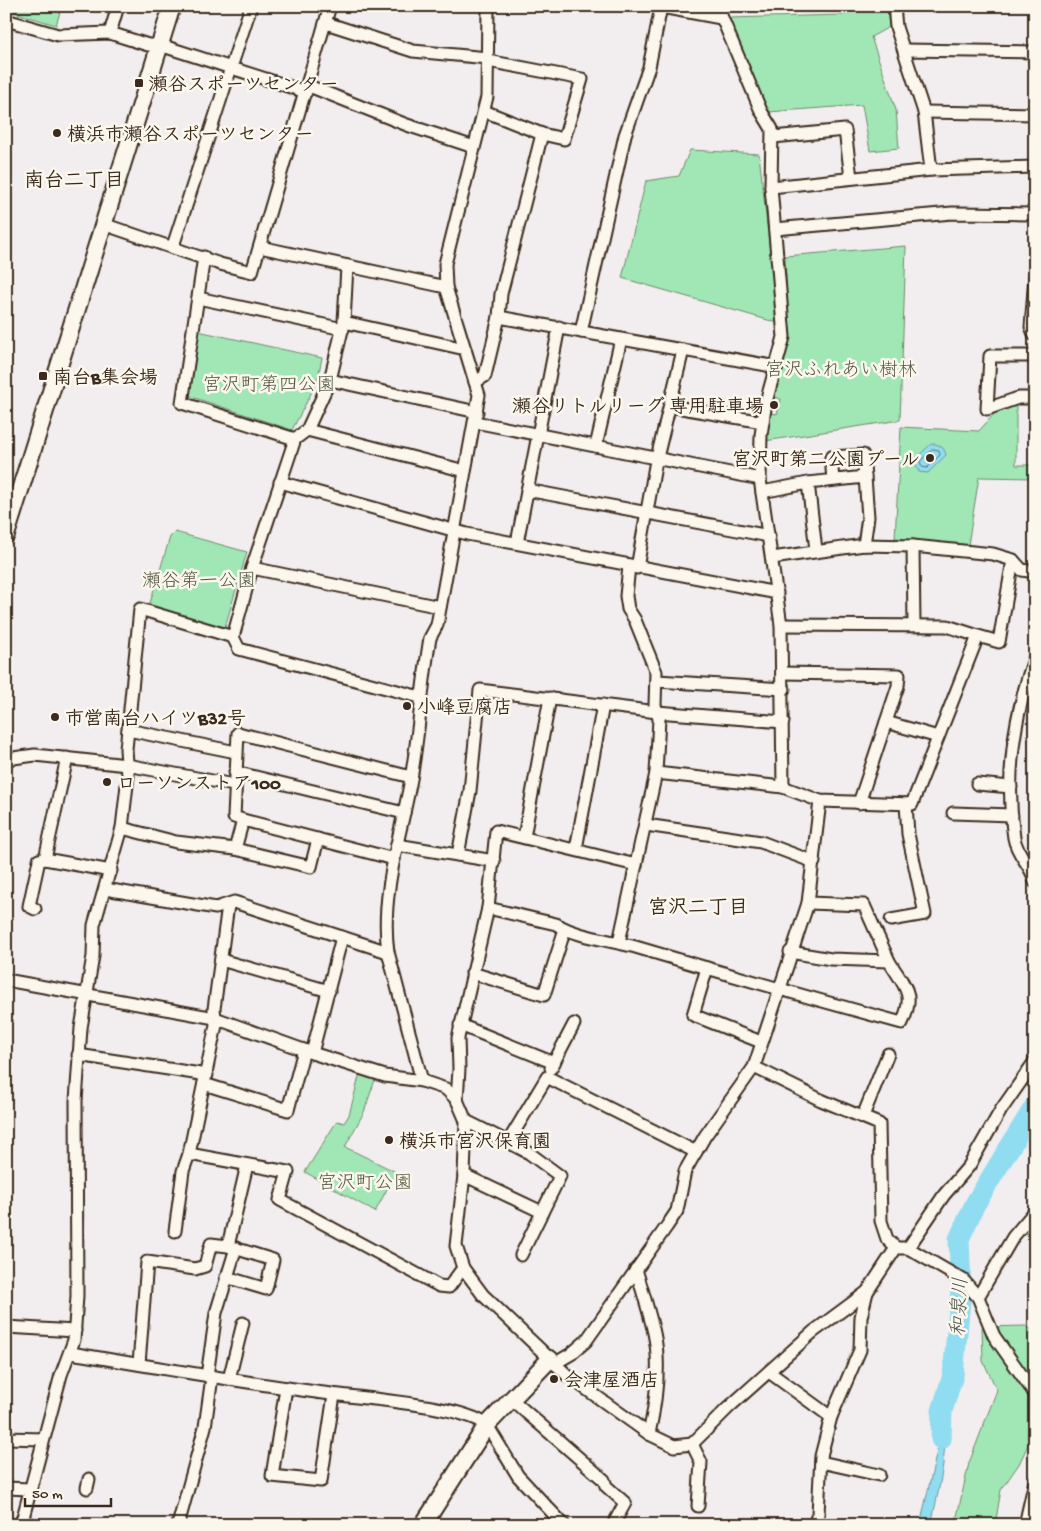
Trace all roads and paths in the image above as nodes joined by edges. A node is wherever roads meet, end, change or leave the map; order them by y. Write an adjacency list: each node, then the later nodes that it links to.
1 (118, 6): 12 (street)
2 (172, 6): 13 (street)
3 (251, 6): 17 (street)
4 (330, 6): 11 (street)
5 (488, 6): 16 (street)
6 (717, 6): 9 (street)
7 (894, 6): 14 (street)
8 (659, 7): 9 (street); 42 (street)
9 (721, 18): 23 (street)
10 (6, 20): 12 (street)
11 (326, 23): 16 (street); 18 (street)
12 (110, 33): 13 (street)
13 (160, 45): 17 (street); 30 (street)
14 (904, 50): 15 (street); 20 (street)
15 (1035, 52)
16 (488, 60): 19 (street); 22 (street)
17 (231, 68): 18 (street); 32 (street)
18 (308, 89): 24 (street); 33 (street)
19 (484, 111): 22 (street); 24 (street)
20 (924, 112): 21 (street); 26 (street)
21 (1035, 114)
22 (542, 134): 39 (street)
23 (773, 137): 27 (street); 28 (street)
24 (474, 147): 37 (street)
25 (1035, 167): 26 (street)
26 (932, 170): 27 (street)
27 (851, 178): 28 (street)
28 (771, 187): 31 (street)
29 (1035, 214): 31 (street)
30 (103, 224): 32 (street); 70 (street)
31 (774, 229): 48 (street)
32 (173, 246): 34 (street)
33 (260, 247): 34 (street); 35 (street)
34 (204, 257): 38 (street)
35 (346, 266): 37 (street); 40 (street)
36 (1035, 277): 43 (street)
37 (446, 287): 45 (street)
38 (198, 298): 40 (street); 57 (street)
39 (499, 317): 41 (street); 50 (street)
40 (344, 326): 45 (street); 49 (street)
41 (559, 328): 42 (street); 56 (street)
42 (581, 332): 44 (street)
43 (1035, 336)
44 (621, 339): 46 (street); 58 (street)
45 (465, 349): 50 (street)
46 (684, 350): 48 (street); 52 (street)
47 (1035, 356): 51 (street)
48 (777, 368): 54 (street)
49 (330, 380): 53 (street); 55 (street)
50 (475, 382): 53 (street)
51 (1035, 398)
52 (670, 406): 54 (street); 59 (street)
53 (476, 417): 56 (street); 60 (street)
54 (763, 422): 62 (street)
55 (307, 430): 57 (street); 60 (street)
56 (538, 434): 58 (street); 66 (street)
57 (295, 439): 64 (street)
58 (596, 446): 59 (street)
59 (657, 458): 62 (street); 68 (street)
60 (466, 472): 69 (street)
61 (865, 477): 63 (street); 63 (street); 73 (street)
62 (760, 479): 67 (street)
63 (833, 480): 65 (street)
64 (280, 482): 69 (street); 79 (street)
65 (808, 483): 67 (street); 75 (street)
66 (527, 490): 68 (street); 72 (street)
67 (762, 492): 71 (street)
68 (647, 513): 71 (street); 78 (street)
69 (456, 530): 72 (street); 82 (street)
70 (6, 536)
71 (769, 536): 76 (street)
72 (517, 543): 78 (street)
73 (864, 545): 74 (street); 75 (street)
74 (913, 546): 77 (street); 84 (street)
75 (816, 550): 76 (street)
76 (772, 558): 81 (street)
77 (1013, 560): 80 (street); 85 (street)
78 (633, 567): 81 (street); 89 (street)
79 (252, 568): 82 (street); 86 (street)
80 (1035, 572)
81 (777, 593): 83 (street)
82 (440, 607): 92 (street)
83 (781, 624): 84 (street); 88 (street)
84 (914, 625): 85 (street)
85 (978, 636): 99 (street)
86 (233, 637): 92 (street); 98 (street)
87 (1035, 656): 91 (street)
88 (783, 672): 90 (street); 97 (street)
89 (657, 681): 90 (street); 95 (street)
90 (784, 689): 96 (street)
91 (1029, 690): 110 (street)
92 (420, 697): 106 (street)
93 (550, 698): 94 (street); 120 (street); 125 (street)
94 (603, 705): 95 (street); 124 (street)
95 (657, 712): 96 (street); 105 (street)
96 (783, 722): 109 (street)
97 (886, 722): 99 (street); 112 (street)
98 (128, 730): 100 (street); 103 (street)
99 (938, 737): 113 (street)
100 (236, 752): 104 (street); 106 (street)
101 (67, 758): 102 (street); 103 (street); 126 (street)
102 (6, 759)
103 (126, 765): 108 (street); 119 (street)
104 (235, 772): 108 (street); 115 (street)
105 (656, 773): 109 (street); 118 (street)
106 (411, 777): 115 (street)
107 (977, 784): 110 (street)
108 (234, 785): 117 (street)
109 (784, 787): 111 (street)
110 (1011, 787): 116 (street)
111 (820, 801): 112 (street); 129 (street)
112 (859, 803): 113 (street)
113 (906, 804): 138 (street)
114 (953, 813): 116 (street)
115 (404, 814): 122 (street)
116 (1012, 815): 132 (street)
117 (243, 820): 121 (street); 123 (street)
118 (646, 825): 129 (street); 130 (street)
119 (122, 828): 123 (street); 131 (street)
120 (524, 837): 124 (street); 128 (street)
121 (318, 839): 123 (street); 127 (street)
122 (397, 845): 125 (street); 127 (street)
123 (235, 849)
124 (576, 849): 130 (street)
125 (458, 855): 128 (street)
126 (45, 859): 131 (street); 136 (street)
127 (394, 859): 142 (street)
128 (494, 860): 137 (street)
129 (814, 862): 134 (street)
130 (636, 864): 141 (street)
131 (110, 871): 133 (street)
132 (1035, 882)
133 (105, 889): 135 (street); 151 (street)
134 (808, 903): 143 (street); 145 (street)
135 (228, 905): 140 (street); 144 (street)
136 (35, 908)
137 (488, 908): 139 (street); 147 (street)
138 (891, 920)
139 (565, 929): 141 (street); 147 (street)
140 (342, 937): 142 (street); 150 (street)
141 (619, 942): 146 (street)
142 (388, 952): 164 (street)
143 (790, 952): 145 (street); 149 (street)
144 (222, 960): 150 (street); 152 (street)
145 (889, 961): 149 (street)
146 (707, 968): 149 (street); 155 (street)
147 (472, 973): 154 (street)
148 (6, 980): 151 (street)
149 (778, 990): 155 (street)
150 (328, 991): 156 (street)
151 (85, 994): 152 (street); 158 (street)
152 (215, 1018): 156 (street); 163 (street)
153 (574, 1024): 160 (street)
154 (460, 1025): 160 (street); 165 (street)
155 (761, 1042): 161 (street)
156 (308, 1052): 163 (street); 164 (street)
157 (888, 1054): 166 (street)
158 (78, 1055): 163 (street); 187 (street)
159 (1035, 1061): 178 (street)
160 (554, 1062): 162 (street)
161 (754, 1066): 166 (street); 169 (street)
162 (547, 1077): 168 (street); 169 (street)
163 (206, 1080): 170 (street)
164 (422, 1081): 165 (street)
165 (457, 1100): 167 (street)
166 (863, 1116): 177 (street)
167 (466, 1121): 168 (street); 172 (street)
168 (508, 1142): 174 (street)
169 (696, 1152): 181 (street)
170 (189, 1154): 171 (street); 175 (street)
171 (248, 1165): 176 (street); 180 (street)
172 (464, 1175): 174 (street); 180 (street)
173 (1035, 1211): 184 (street)
174 (542, 1212): 179 (street)
175 (175, 1231)
176 (232, 1247): 182 (street); 182 (street); 190 (street)
177 (896, 1248): 178 (street); 183 (street)
178 (908, 1248): 184 (street)
179 (520, 1255)
180 (463, 1268): 189 (street)
181 (636, 1269): 189 (street); 200 (street)
182 (226, 1277): 192 (street)
183 (866, 1292): 191 (street); 198 (street)
184 (978, 1297): 195 (street)
185 (243, 1323): 193 (street)
186 (6, 1328): 187 (street)
187 (74, 1331): 188 (street)
188 (71, 1353): 190 (street); 202 (street)
189 (552, 1361): 197 (street); 200 (street)
190 (138, 1364): 192 (street)
191 (769, 1372): 198 (street); 203 (street)
192 (209, 1376): 193 (street); 213 (street)
193 (229, 1379): 194 (street)
194 (286, 1388): 196 (street); 196 (street)
195 (1035, 1394)
196 (334, 1395): 199 (street)
197 (510, 1399): 199 (street); 216 (street)
198 (831, 1417): 204 (street)
199 (487, 1425): 214 (street); 215 (street)
200 (649, 1434): 203 (street)
201 (6, 1438): 202 (street)
202 (43, 1440): 208 (street)
203 (692, 1444): 209 (street)
204 (821, 1462): 205 (street); 217 (street)
205 (879, 1475)
206 (1035, 1481): 210 (street)
207 (6, 1488): 208 (street)
208 (30, 1489): 211 (street)
209 (698, 1506)
210 (1032, 1509): 218 (street)
211 (21, 1523): 212 (street)
212 (35, 1525)
213 (178, 1525)
214 (423, 1525)
215 (564, 1525)
216 (614, 1525)
217 (814, 1525)
218 (1025, 1525)

